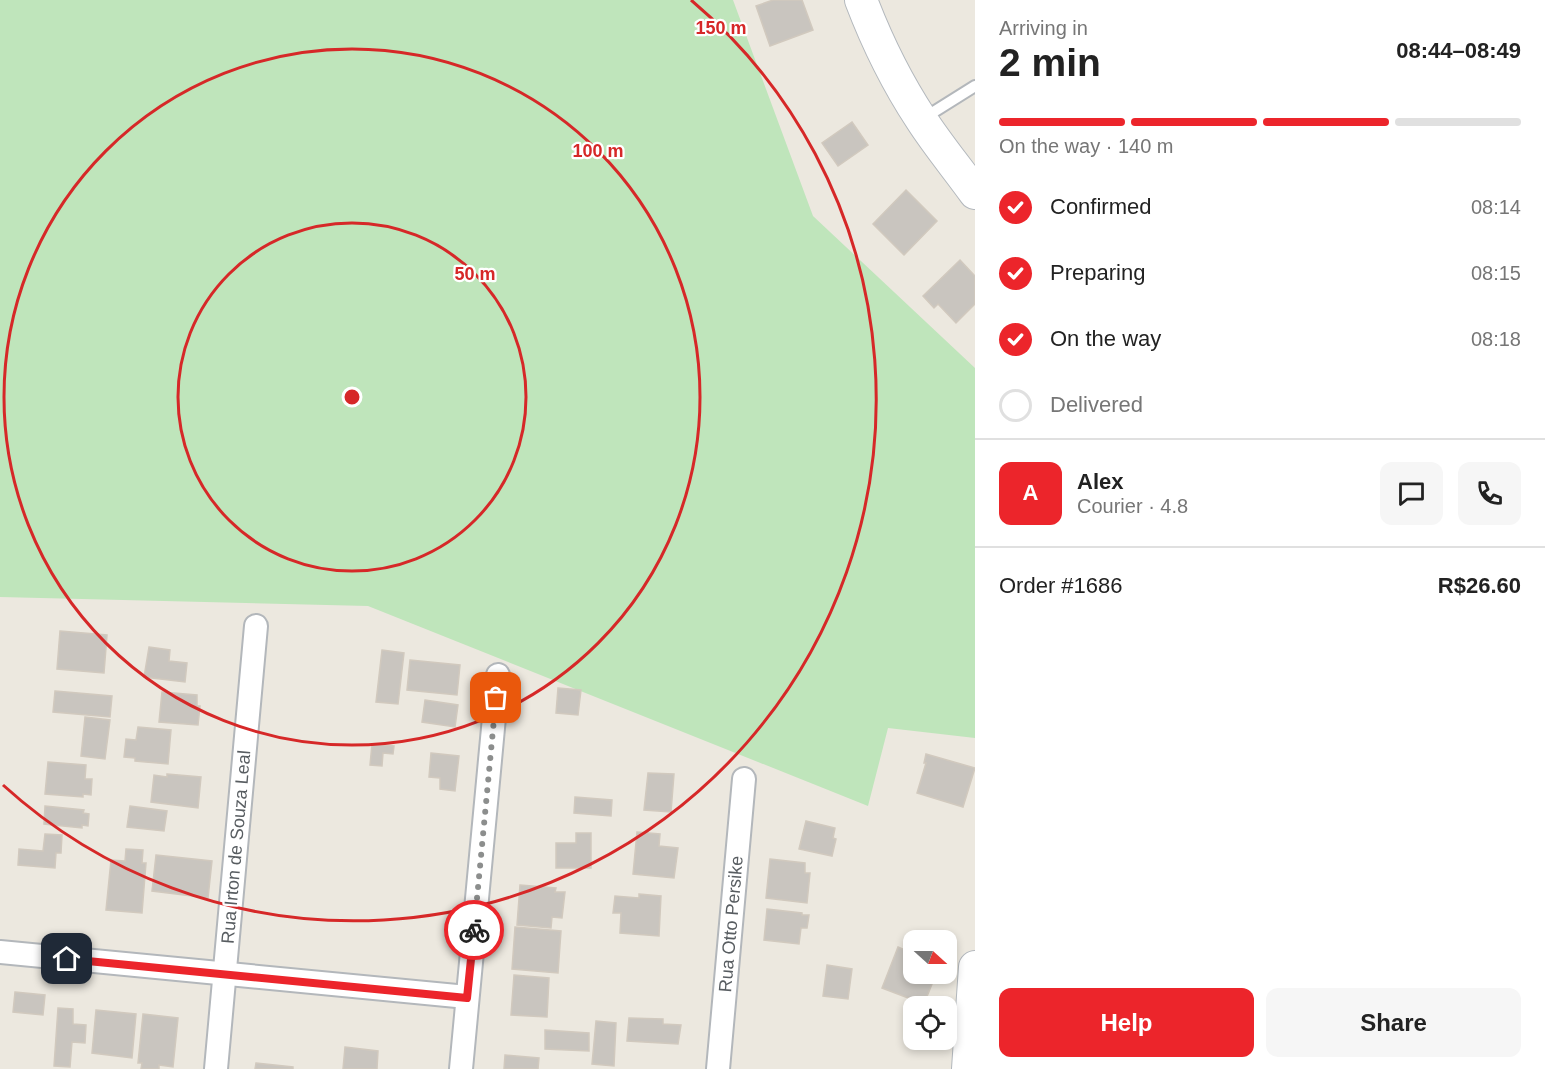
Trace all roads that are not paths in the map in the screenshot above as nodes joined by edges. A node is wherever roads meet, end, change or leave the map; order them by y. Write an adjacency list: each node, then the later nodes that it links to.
1 (861, 0): 3 (main road)
2 (975, 86): 3 (lane)
3 (921, 120): 4 (main road)
4 (975, 193)
5 (256, 626): 10 (street, Rua Irton de Souza Leal)
6 (498, 675): 11 (street)
7 (744, 779): 14 (street, Rua Otto Persike)
8 (0, 952): 10 (street)
9 (975, 967): 15 (main road)
10 (225, 974): 11 (street); 12 (street, Rua Irton de Souza Leal)
11 (467, 998): 13 (street)
12 (216, 1069)
13 (461, 1069)
14 (718, 1069)
15 (968, 1069)

